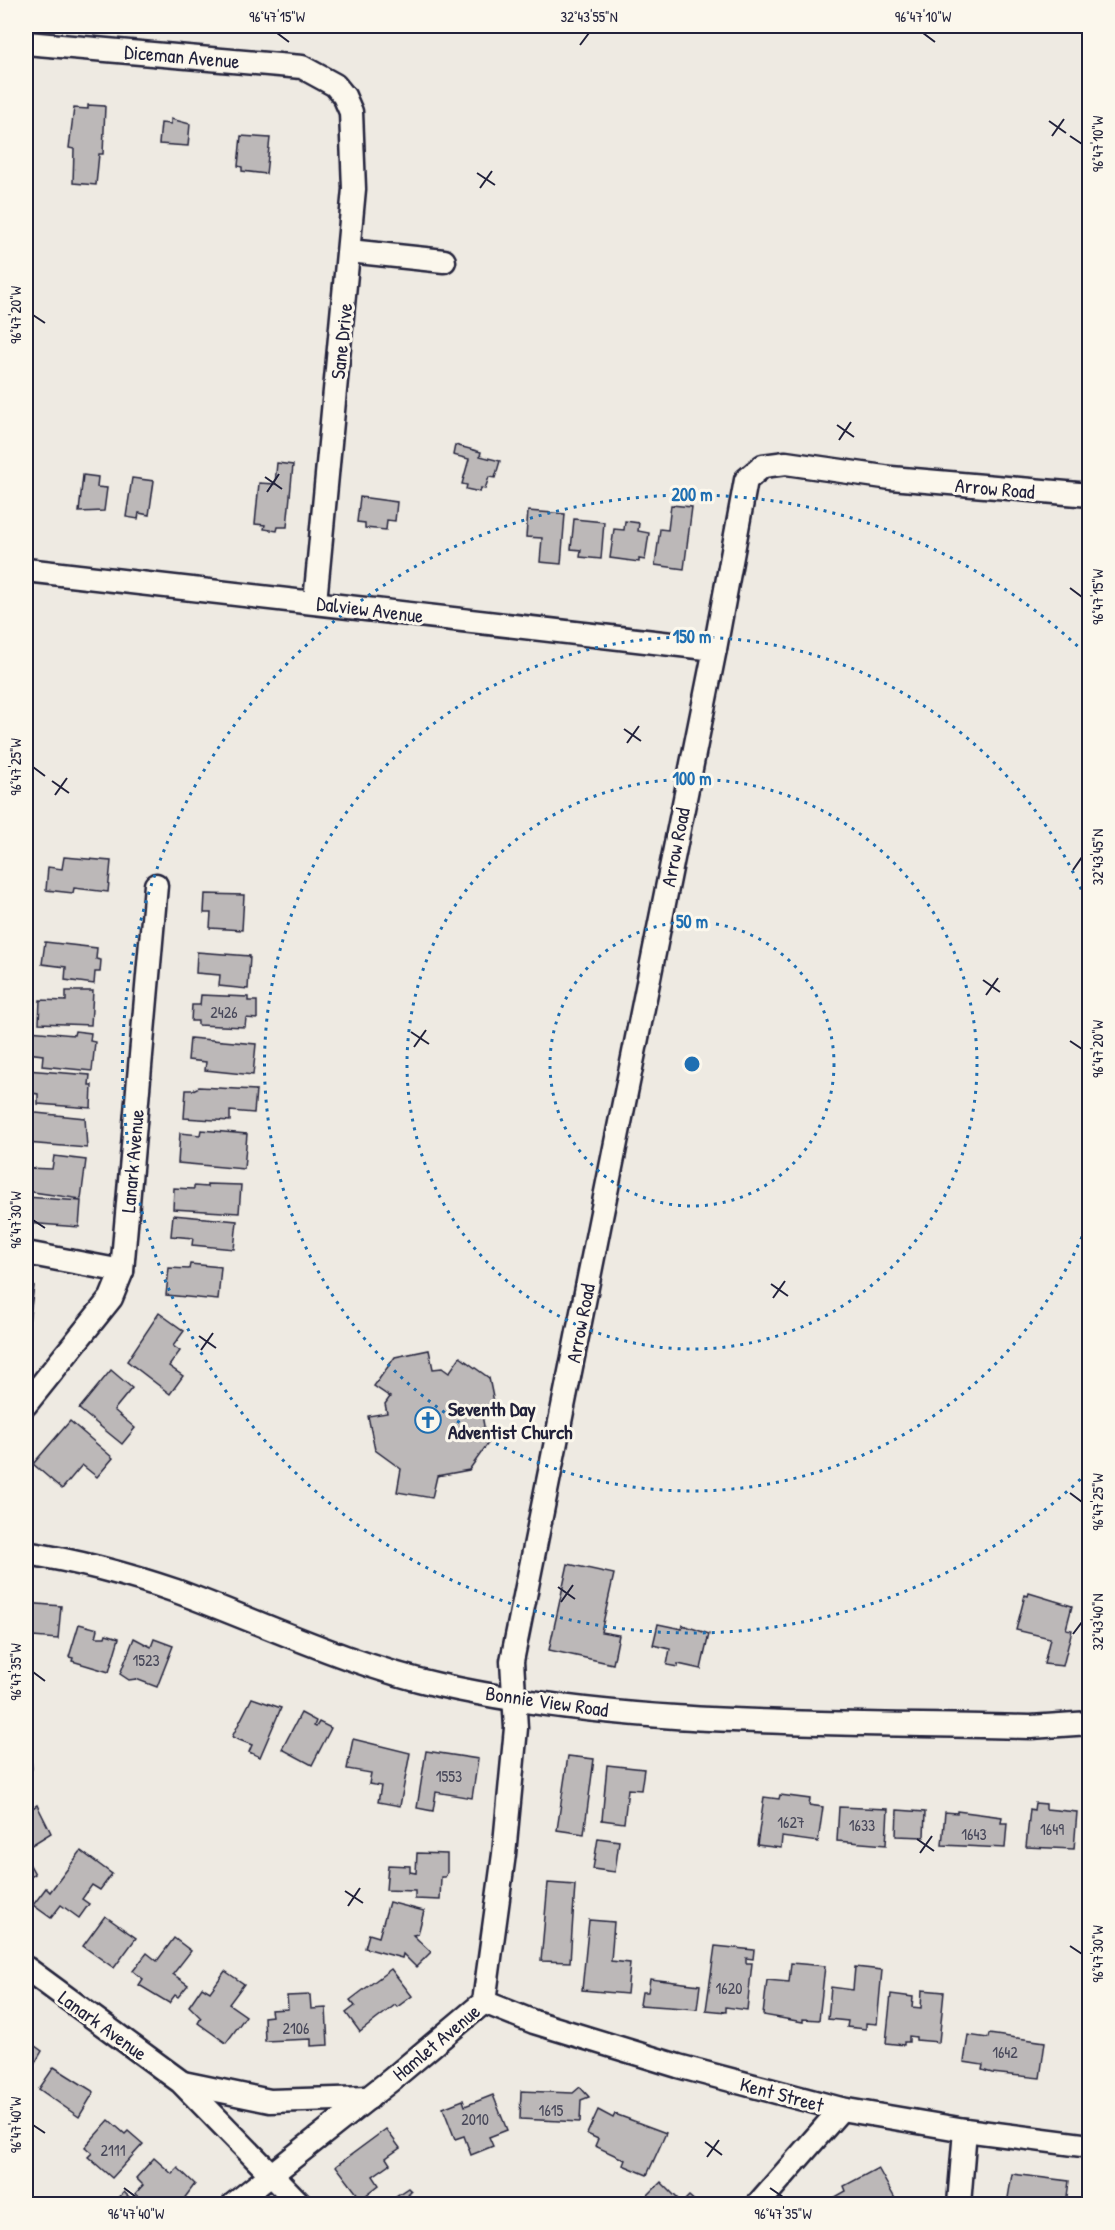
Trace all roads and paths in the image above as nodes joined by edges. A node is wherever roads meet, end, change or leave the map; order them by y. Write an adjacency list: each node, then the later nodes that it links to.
1 (26, 43): 2 (street, Diceman Avenue)
2 (335, 85): 3 (street, Sane Drive)
3 (350, 251): 4 (street); 7 (street, Sane Drive)
4 (444, 261)
5 (1089, 495): 8 (street, Arrow Road)
6 (26, 570): 7 (street, Dalview Avenue)
7 (315, 602): 8 (street, Dalview Avenue)
8 (715, 649): 14 (street, Arrow Road)
9 (156, 885): 11 (street, Lanark Avenue)
10 (26, 1253): 11 (street)
11 (122, 1271): 12 (street, Lanark Avenue)
12 (26, 1404)
13 (26, 1553): 14 (street, Bonnie View Road)
14 (516, 1699): 15 (street, Bonnie View Road); 17 (street, Hamlet Avenue)
15 (1089, 1723)
16 (26, 1968): 18 (street, Lanark Avenue)
17 (484, 2002): 19 (street, Hamlet Avenue); 20 (street, Kent Street)
18 (181, 2082): 19 (street, Lanark Avenue); 23 (street, Lanark Avenue)
19 (369, 2098): 23 (street, Hamlet Avenue)
20 (841, 2109): 21 (street, Kent Street); 26 (street)
21 (965, 2130): 22 (street, Kent Street); 27 (street)
22 (1089, 2146)
23 (271, 2175): 24 (street, Hamlet Avenue); 25 (street, Lanark Avenue)
24 (234, 2205)
25 (300, 2205)
26 (758, 2205)
27 (959, 2205)

